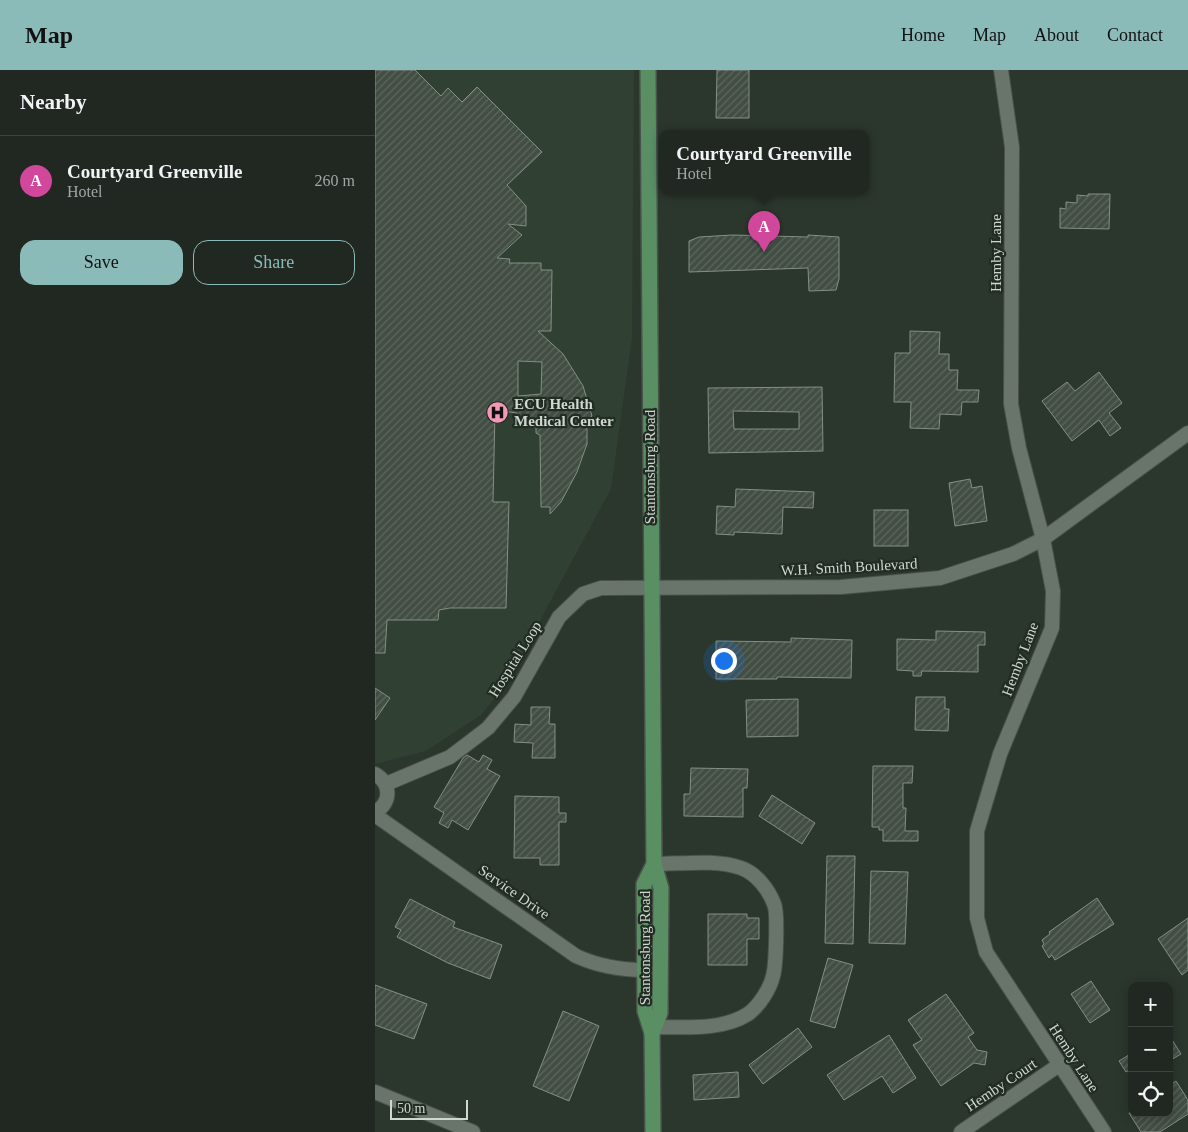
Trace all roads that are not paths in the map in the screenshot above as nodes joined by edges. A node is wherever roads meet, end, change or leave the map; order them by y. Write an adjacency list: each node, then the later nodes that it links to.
1 (648, 70): 5 (main road, Stantonsburg Road)
2 (1001, 70): 4 (street, Hemby Lane)
3 (1188, 433): 4 (street, W.H. Smith Boulevard)
4 (1043, 539): 5 (street, W.H. Smith Boulevard); 12 (street, Hemby Lane)
5 (650, 587): 7 (street, Hospital Loop); 9 (main road, Stantonsburg Road)
6 (375, 774): 7 (street)
7 (386, 784): 8 (street)
8 (375, 813): 10 (street, Service Drive)
9 (654, 864): 10 (main road, Stantonsburg Road); 11 (main road, Stantonsburg Road); 11 (street)
10 (645, 970): 11 (main road, Stantonsburg Road)
11 (653, 1030): 15 (main road, Stantonsburg Road)
12 (1059, 1066): 16 (street, Hemby Court); 17 (street, Hemby Lane)
13 (375, 1092): 14 (street)
14 (473, 1132)
15 (653, 1132)
16 (961, 1132)
17 (1104, 1132)

